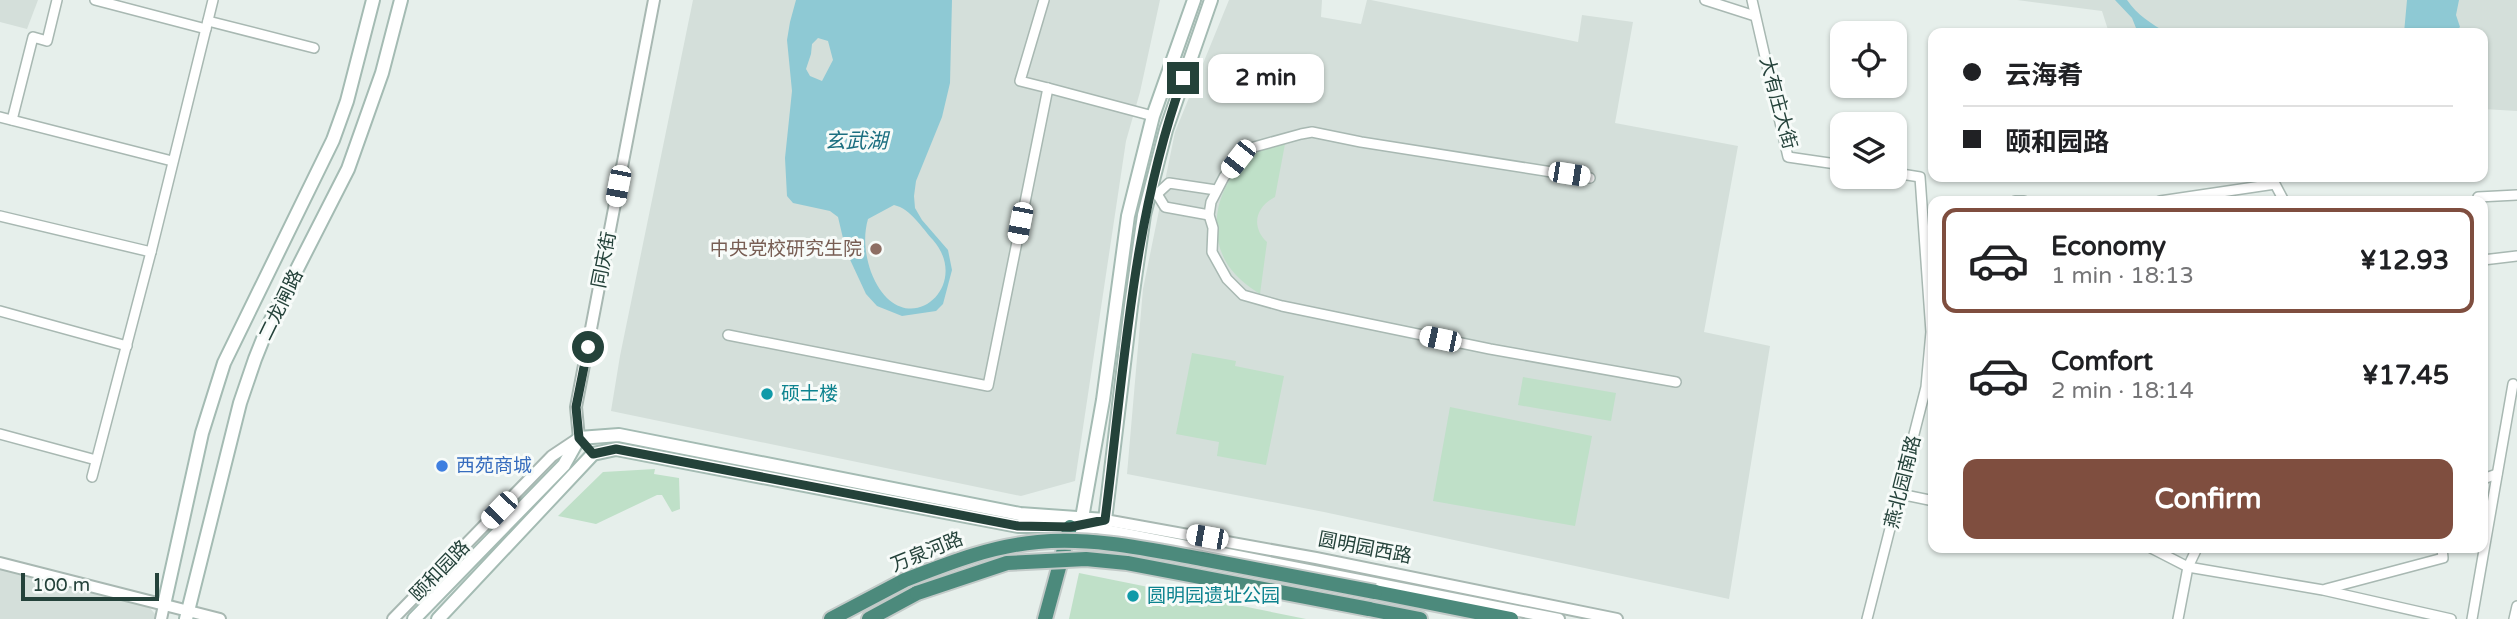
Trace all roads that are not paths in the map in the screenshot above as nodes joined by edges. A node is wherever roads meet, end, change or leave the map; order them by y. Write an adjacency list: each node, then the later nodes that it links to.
1 (57, 0): 18 (street)
2 (95, 0): 13 (street)
3 (213, 0): 13 (street)
4 (373, 0): 61 (main road, 二龙闸路)
5 (401, 0): 63 (main road, 二龙闸路)
6 (654, 0): 42 (street, 同庆街)
7 (1044, 0): 15 (street)
8 (1194, 0): 16 (main road)
9 (1211, 0): 24 (main road)
10 (1705, 0): 12 (street)
11 (1752, 0): 12 (street, 大有庄大街)
12 (1755, 16): 20 (street, 大有庄大街)
13 (207, 25): 14 (street); 19 (street)
14 (314, 48)
15 (1048, 88): 16 (street); 36 (street)
16 (1153, 116): 50 (main road)
17 (0, 117): 18 (street)
18 (12, 120): 19 (street)
19 (172, 161): 32 (street)
20 (1830, 163)
21 (1907, 175): 29 (street, 燕北园南路)
22 (1590, 178): 23 (street)
23 (1216, 190): 24 (street); 30 (street)
24 (1153, 194): 30 (street); 51 (main road)
25 (2517, 195): 28 (street)
26 (2194, 196): 27 (street)
27 (2281, 196)
28 (2488, 196)
29 (1928, 210)
30 (1209, 215): 38 (street)
31 (0, 216): 32 (street)
32 (151, 252): 37 (street)
33 (2517, 256): 34 (street)
34 (2488, 259)
35 (0, 311): 37 (street)
36 (728, 335)
37 (127, 346): 44 (street)
38 (1676, 382)
39 (2513, 384): 45 (street)
40 (1928, 393): 48 (street, 燕北园南路)
41 (0, 434): 44 (street)
42 (579, 438): 43 (street); 50 (main road); 66 (street, 颐和园路); 67 (main road, 颐和园路)
43 (593, 454): 53 (main road); 68 (main road, 颐和园路)
44 (96, 460): 46 (street)
45 (2497, 474): 47 (street); 52 (street)
46 (92, 477)
47 (2488, 477)
48 (1900, 494): 49 (street); 76 (street, 燕北园南路)
49 (1928, 500)
50 (1082, 518): 51 (main road); 53 (main road)
51 (1105, 520): 53 (main road); 75 (street, 圆明园西路)
52 (2488, 526)
53 (1070, 527): 71 (highway); 74 (street, 圆明园西路)
54 (2161, 553): 59 (street)
55 (2195, 553): 59 (street)
56 (2442, 553): 60 (street)
57 (2483, 553): 79 (street)
58 (0, 563): 61 (street)
59 (2188, 567): 60 (street); 77 (street)
60 (2323, 590): 78 (street)
61 (164, 605): 63 (street); 64 (street, 二龙闸路)
62 (2517, 606): 80 (street)
63 (187, 615): 65 (street)
64 (161, 619)
65 (220, 619)
66 (393, 619)
67 (414, 619)
68 (438, 619)
69 (831, 619): 73 (highway, 万泉河路, bridge)
70 (869, 619): 72 (highway, 万泉河路, bridge)
71 (1045, 619)
72 (1420, 619)
73 (1511, 619)
74 (1559, 619)
75 (1617, 619)
76 (1867, 619)
77 (2178, 619)
78 (2451, 619)
79 (2472, 619)
80 (2514, 619)

